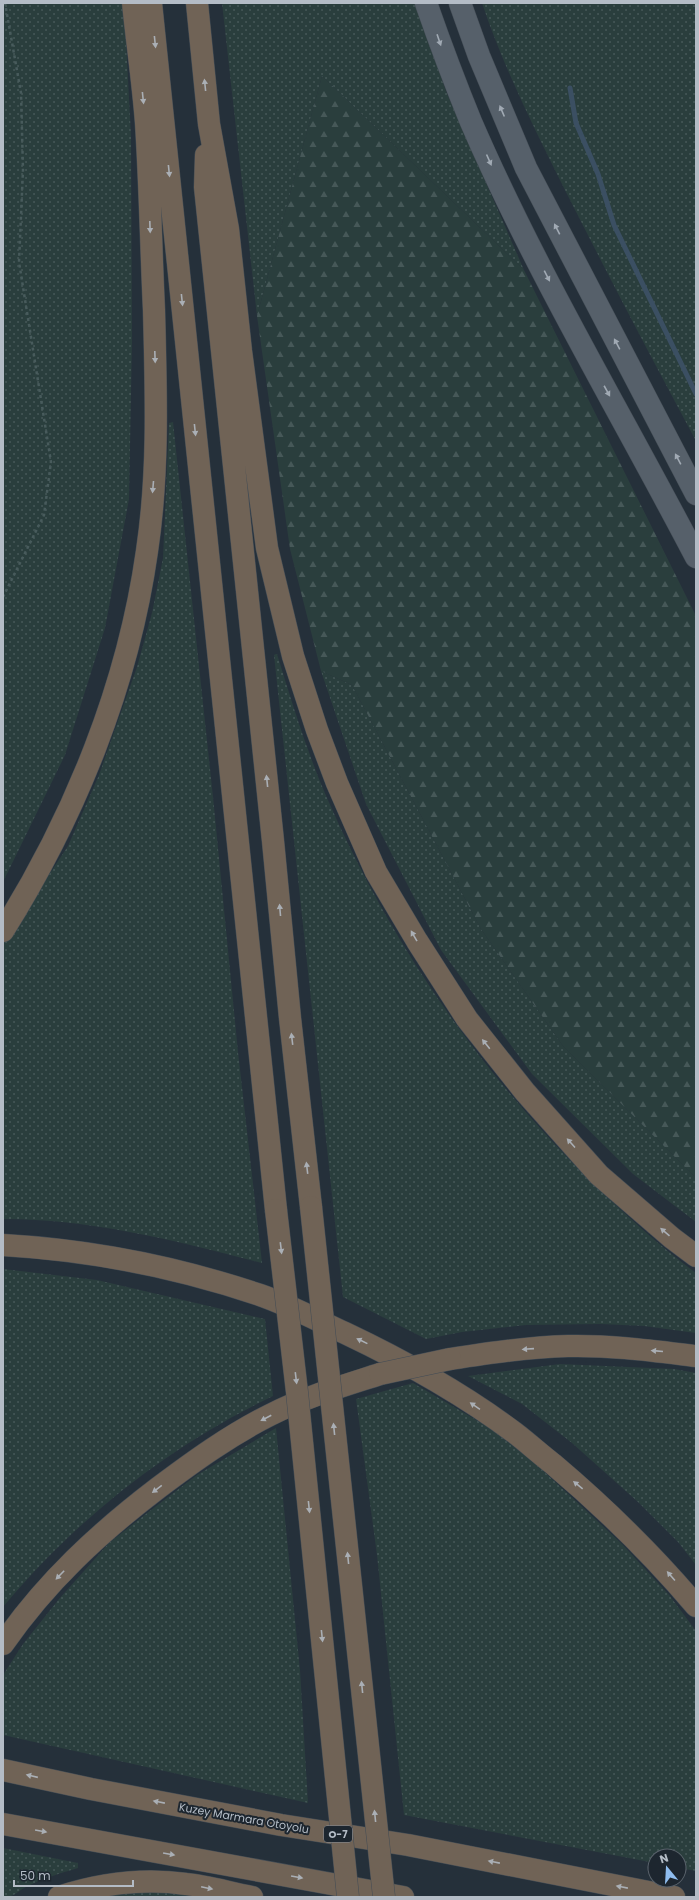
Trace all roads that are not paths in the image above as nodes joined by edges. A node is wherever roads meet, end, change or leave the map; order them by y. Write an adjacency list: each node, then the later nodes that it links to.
1 (133, 3): 9 (highway, one-way to 9)
2 (151, 3): 17 (highway, one-way to 17, bridge)
3 (197, 3): 6 (highway, one-way to 3)
4 (426, 3): 8 (main road, one-way to 8)
5 (460, 3): 7 (main road, one-way to 5)
6 (210, 124): 11 (highway, one-way to 6); 22 (highway, one-way to 6, bridge)
7 (696, 494)
8 (696, 557)
9 (3, 931)
10 (3, 1245): 13 (highway, one-way to 10)
11 (696, 1256)
12 (696, 1356): 14 (highway, one-way to 14, bridge)
13 (696, 1606)
14 (3, 1644)
15 (3, 1770): 24 (highway, Kuzey Marmara Otoyolu / O-7, one-way to 15)
16 (3, 1824): 18 (highway, one-way to 18)
17 (341, 1824): 18 (highway, bridge); 21 (highway, bridge)
18 (353, 1894): 23 (highway)
19 (59, 1897): 20 (highway, one-way to 20)
20 (252, 1897)
21 (337, 1897)
22 (384, 1897)
23 (403, 1897)
24 (674, 1897)

